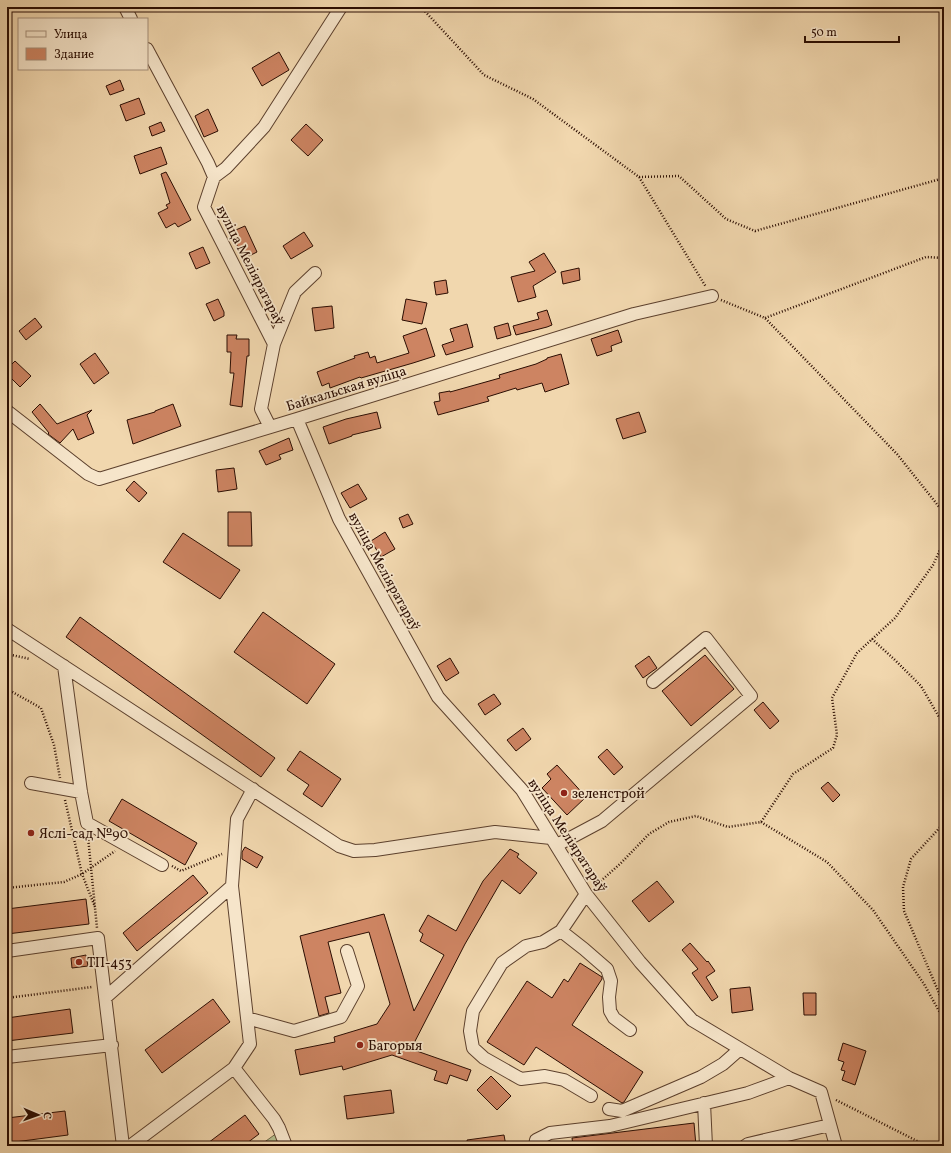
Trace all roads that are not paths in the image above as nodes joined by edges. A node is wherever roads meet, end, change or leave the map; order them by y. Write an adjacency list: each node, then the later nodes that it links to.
1 (125, 7): 3 (street)
2 (341, 7): 5 (street)
3 (130, 18)
4 (148, 51): 5 (street)
5 (214, 177): 8 (street, вуліца Меліяратараў)
6 (315, 273): 8 (street, вуліца Меліяратараў)
7 (712, 296): 10 (street, Байкальская вуліца)
8 (274, 344): 11 (street, вуліца Меліяратараў)
9 (7, 411): 11 (street, Байкальская вуліца)
10 (297, 419): 11 (street, Байкальская вуліца); 18 (street, вуліца Меліяратараў)
11 (270, 427)
12 (7, 629): 13 (street)
13 (64, 666): 16 (street); 17 (street)
14 (653, 682): 18 (street)
15 (31, 783): 17 (street)
16 (253, 789): 18 (street); 20 (street)
17 (81, 792): 19 (street)
18 (554, 841): 21 (street, вуліца Меліяратараў)
19 (162, 865)
20 (232, 886): 25 (street); 26 (street)
21 (586, 894): 22 (street); 29 (street, вуліца Меліяратараў)
22 (561, 932): 27 (street); 33 (street)
23 (7, 951): 25 (street)
24 (347, 951): 26 (street)
25 (105, 991): 28 (street)
26 (247, 1018): 31 (street)
27 (630, 1030)
28 (112, 1045): 30 (street); 38 (street)
29 (740, 1049): 32 (street, вуліца Меліяратараў); 35 (street)
30 (7, 1057)
31 (234, 1068): 39 (street); 40 (street)
32 (789, 1078): 34 (street); 36 (street, вуліца Меліяратараў)
33 (591, 1096)
34 (704, 1103): 41 (street); 42 (street)
35 (609, 1109)
36 (830, 1125): 37 (street); 44 (street)
37 (775, 1142): 43 (street)
38 (123, 1146)
39 (130, 1146)
40 (286, 1146)
41 (535, 1146)
42 (706, 1146)
43 (745, 1146)
44 (836, 1146)

